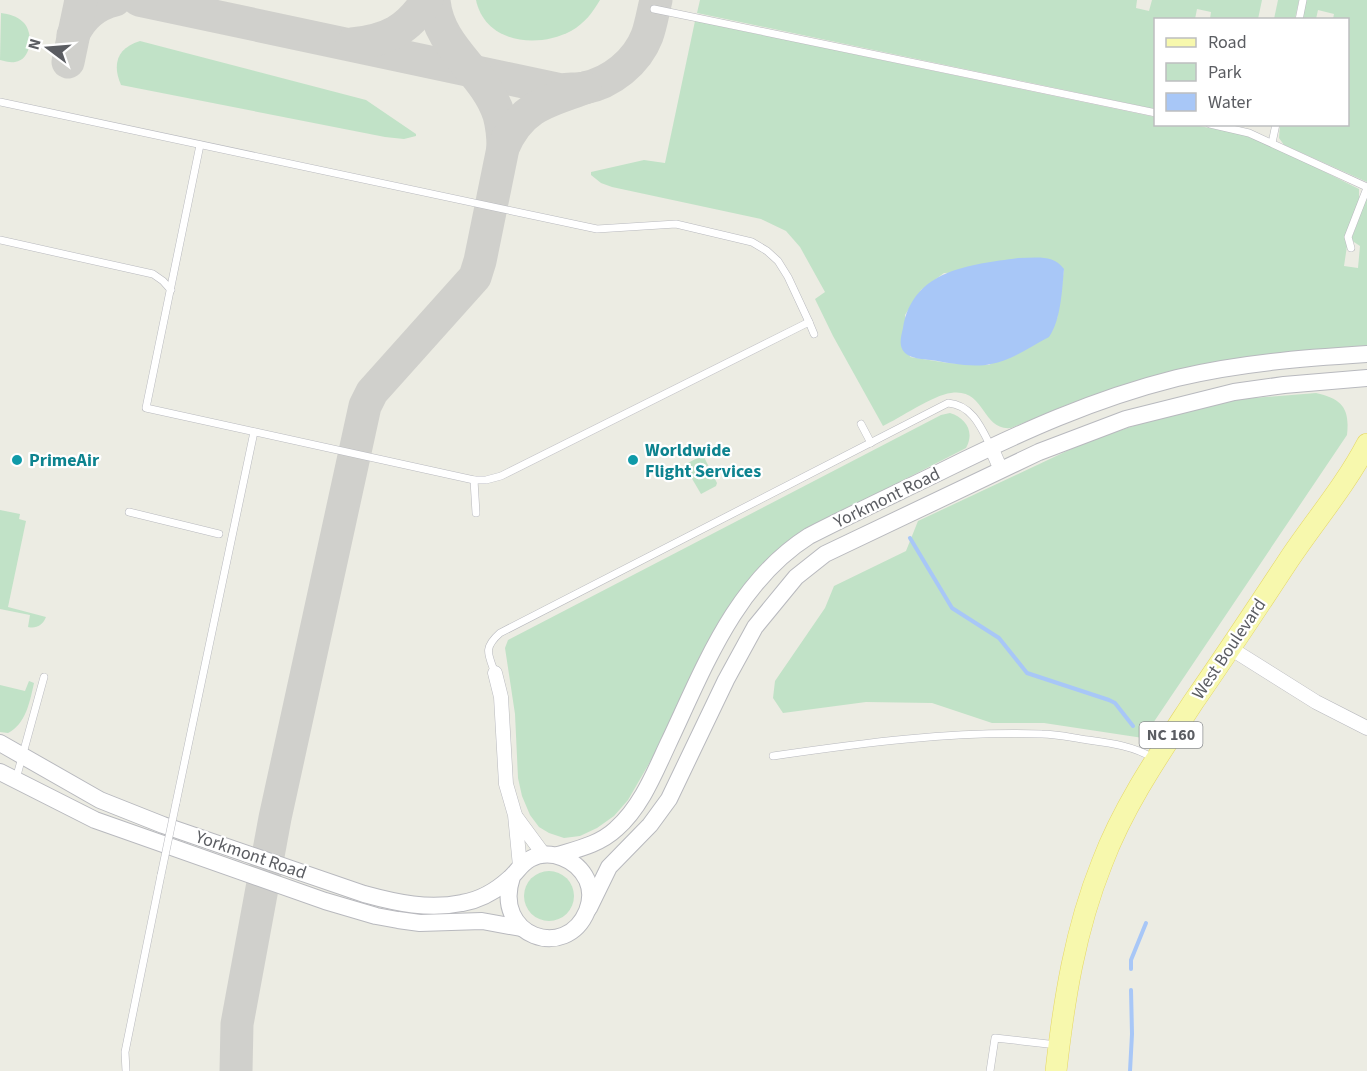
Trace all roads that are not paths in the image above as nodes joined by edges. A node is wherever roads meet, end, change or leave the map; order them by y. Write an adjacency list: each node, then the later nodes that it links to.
1 (1303, 0): 3 (lane)
2 (654, 9): 5 (lane)
3 (1299, 18)
4 (0, 102): 9 (lane)
5 (1154, 113)
6 (1218, 126): 8 (lane)
7 (1276, 126): 8 (lane)
8 (1272, 143): 10 (lane)
9 (200, 145): 13 (lane); 14 (lane)
10 (1367, 188): 12 (lane)
11 (0, 240): 13 (lane)
12 (1351, 248)
13 (171, 290): 19 (lane)
14 (809, 322): 15 (lane); 24 (lane)
15 (814, 334)
16 (1367, 354): 22 (street, Yorkmont Road)
17 (1367, 378): 23 (street, Yorkmont Road)
18 (861, 424): 20 (lane)
19 (254, 432): 24 (lane); 44 (lane, bridge)
20 (871, 442): 22 (lane); 29 (lane)
21 (1367, 444): 28 (main road, West Boulevard / NC 160)
22 (991, 447): 23 (street); 39 (street, Yorkmont Road)
23 (1001, 470): 41 (street, Yorkmont Road)
24 (474, 480): 26 (lane)
25 (129, 513): 27 (lane)
26 (476, 513)
27 (219, 534)
28 (1230, 648): 31 (street); 35 (main road, West Boulevard / NC 160)
29 (495, 673): 38 (street)
30 (44, 677): 33 (lane)
31 (1367, 728)
32 (0, 743): 33 (street, Yorkmont Road)
33 (22, 756): 37 (lane); 40 (street, Yorkmont Road)
34 (773, 756): 35 (lane)
35 (1155, 759): 43 (main road, West Boulevard / NC 160)
36 (0, 772): 37 (street, Yorkmont Road)
37 (16, 781): 42 (street, Yorkmont Road)
38 (514, 815): 39 (street); 40 (street)
39 (551, 855): 40 (street, Yorkmont Road); 41 (street)
40 (516, 871): 42 (street)
41 (589, 908): 42 (street, Yorkmont Road)
42 (521, 928)
43 (1059, 1046): 45 (lane); 46 (main road, West Boulevard / NC 160)
44 (126, 1071)
45 (990, 1071)
46 (1056, 1071)

